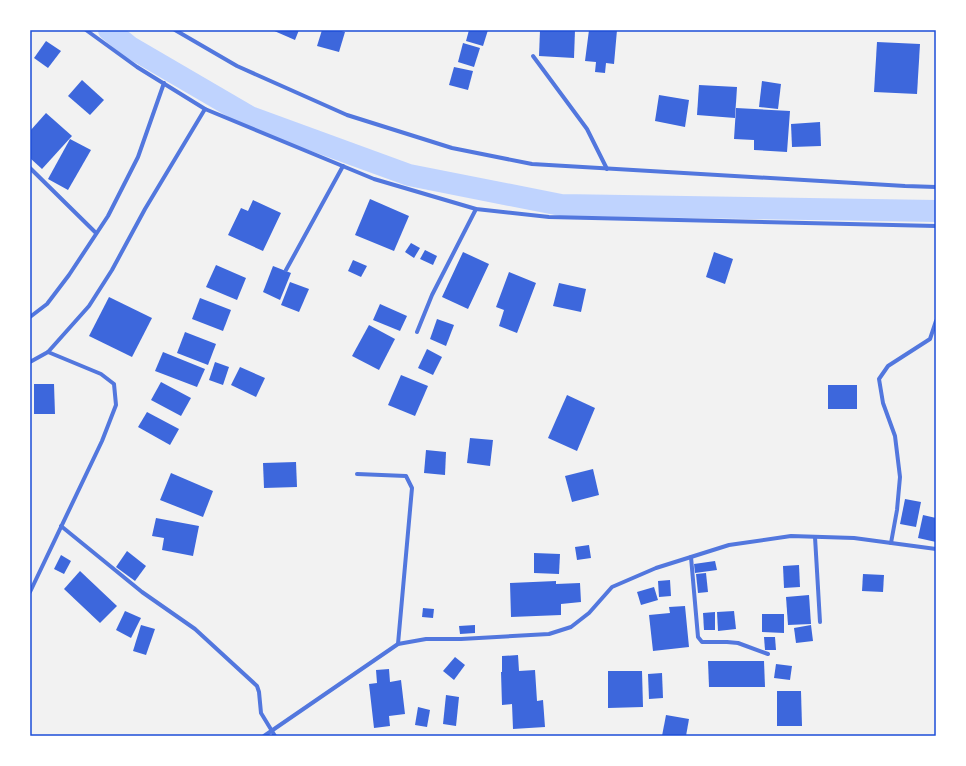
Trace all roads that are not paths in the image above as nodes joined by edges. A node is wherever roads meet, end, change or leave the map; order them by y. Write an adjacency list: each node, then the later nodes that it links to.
1 (86, 30): 4 (street)
2 (175, 30): 8 (street)
3 (533, 56): 8 (street)
4 (164, 83): 5 (street); 12 (street)
5 (205, 109): 6 (street); 17 (street)
6 (343, 166): 10 (street); 13 (street)
7 (30, 168): 12 (street)
8 (607, 169): 9 (street)
9 (936, 186)
10 (476, 209): 11 (street); 16 (street)
11 (936, 226)
12 (96, 233): 14 (street)
13 (286, 270)
14 (30, 317)
15 (936, 321): 22 (street)
16 (418, 332)
17 (48, 352): 18 (street); 20 (street)
18 (30, 362)
19 (357, 474): 27 (street)
20 (61, 526): 25 (street); 29 (street)
21 (815, 537): 22 (street); 24 (street); 26 (street)
22 (891, 543): 23 (street)
23 (936, 549)
24 (691, 556): 27 (street); 28 (street)
25 (30, 592)
26 (820, 622)
27 (398, 644): 29 (street)
28 (768, 654)
29 (272, 730): 30 (street); 31 (street)
30 (264, 736)
31 (275, 736)

